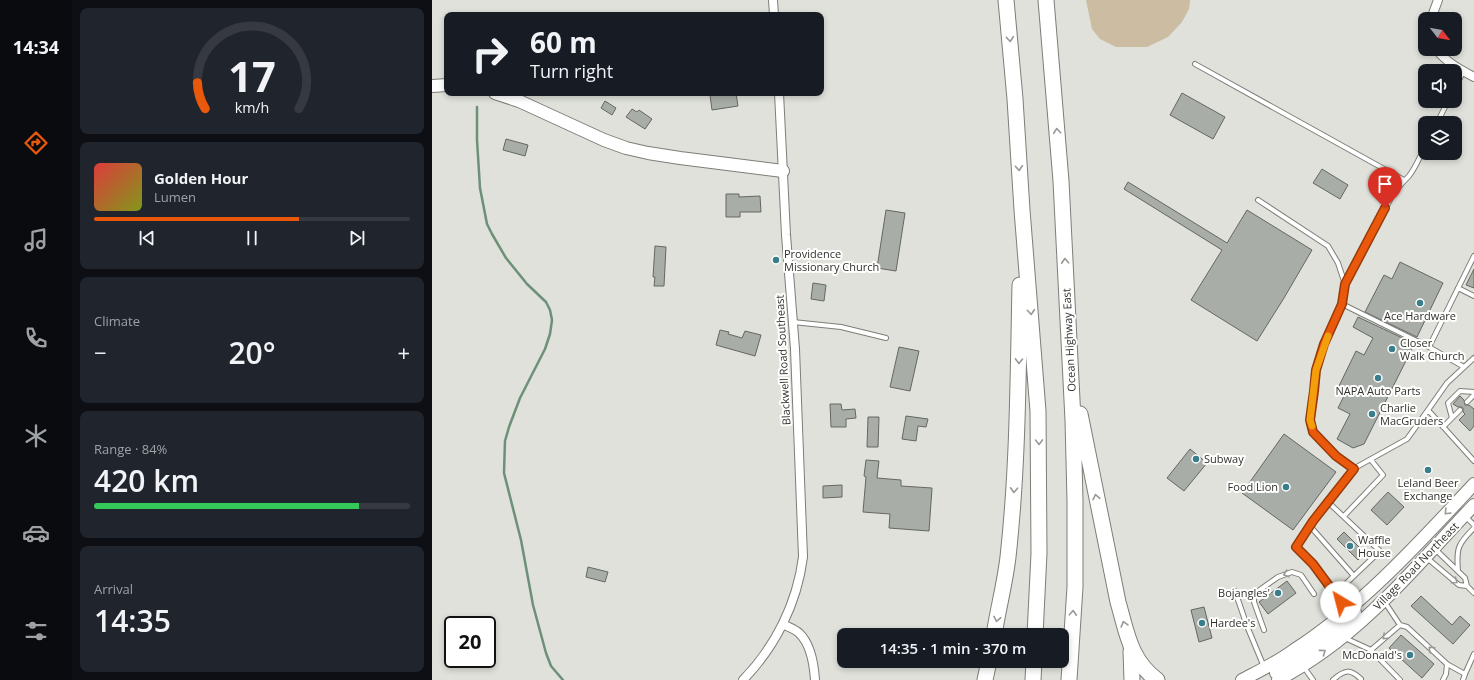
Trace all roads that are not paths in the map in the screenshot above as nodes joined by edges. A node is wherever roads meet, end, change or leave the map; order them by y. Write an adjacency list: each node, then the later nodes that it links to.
1 (773, 0): 5 (street)
2 (1006, 0): 20 (highway, one-way to 20)
3 (1046, 0): 25 (highway, Ocean Highway East, one-way to 3)
4 (1438, 0): 6 (street)
5 (774, 12)
6 (1434, 12)
7 (1443, 56): 9 (street)
8 (1195, 64): 18 (lane)
9 (1464, 71): 10 (lane); 11 (street)
10 (1462, 75)
11 (1474, 77)
12 (444, 85): 13 (main road)
13 (432, 86)
14 (505, 96): 17 (main road)
15 (779, 96): 17 (street, Blackwell Road Southeast)
16 (1418, 160): 18 (lane)
17 (783, 171): 27 (street, Blackwell Road Southeast)
18 (1404, 180): 22 (lane)
19 (1258, 200): 22 (lane)
20 (1022, 210): 61 (highway, one-way to 61); 62 (highway, one-way to 62)
21 (1474, 256): 23 (lane)
22 (1345, 284): 26 (lane)
23 (1458, 288): 24 (lane); 29 (lane)
24 (1474, 296)
25 (1067, 300): 65 (highway, one-way to 25); 79 (highway, Ocean Highway East, one-way to 25)
26 (1342, 304): 29 (lane); 40 (lane)
27 (793, 322): 28 (lane); 59 (street, Blackwell Road Southeast)
28 (886, 338)
29 (1429, 347): 31 (lane)
30 (1474, 358): 31 (lane)
31 (1464, 367): 34 (lane)
32 (1474, 394): 33 (lane); 36 (lane)
33 (1467, 402)
34 (1428, 410): 37 (lane); 38 (lane)
35 (1460, 410): 36 (lane)
36 (1452, 418): 37 (lane)
37 (1443, 427): 39 (lane)
38 (1371, 460): 40 (lane); 45 (lane)
39 (1474, 461)
40 (1354, 469): 42 (lane)
41 (1474, 484): 51 (main road, Village Road Northeast, one-way to 51)
42 (1328, 502): 45 (lane); 46 (lane)
43 (1474, 505): 44 (main road, Village Road Northeast)
44 (1465, 515): 47 (lane); 48 (main road, Village Road Northeast)
45 (1344, 516): 50 (lane)
46 (1310, 526): 50 (lane); 56 (lane)
47 (1474, 527): 49 (lane)
48 (1429, 552): 49 (lane); 52 (lane, one-way to 52); 57 (main road, Village Road Northeast)
49 (1458, 571): 52 (lane)
50 (1354, 576): 56 (lane)
51 (1379, 582): 58 (main road); 83 (main road)
52 (1467, 586): 54 (lane)
53 (1235, 591): 72 (lane)
54 (1474, 593)
55 (1314, 594): 63 (lane, one-way to 63)
56 (1336, 594): 58 (lane)
57 (1383, 600): 60 (lane); 64 (main road, Village Road Northeast)
58 (1347, 610): 72 (main road)
59 (783, 624): 75 (street, Blackwell Road Southeast); 76 (street)
60 (1400, 625): 66 (lane, one-way to 66); 68 (lane, one-way to 60)
61 (995, 628)
62 (1035, 628)
63 (1264, 630)
64 (1343, 637): 66 (lane); 69 (main road, Village Road Northeast, one-way to 64)
65 (1130, 646): 80 (highway); 81 (highway)
66 (1371, 650): 87 (lane)
67 (1474, 654): 73 (lane)
68 (1447, 664): 73 (lane); 88 (lane)
69 (1303, 666): 84 (main road, Village Road Northeast); 85 (lane)
70 (988, 668): 77 (highway)
71 (1034, 668): 78 (highway)
72 (1264, 668): 82 (main road)
73 (1465, 674): 89 (lane)
74 (1361, 679): 86 (lane)
75 (742, 680)
76 (815, 680)
77 (985, 680)
78 (1033, 680)
79 (1070, 680)
80 (1132, 680)
81 (1157, 680)
82 (1242, 680)
83 (1271, 680)
84 (1278, 680)
85 (1313, 680)
86 (1333, 680)
87 (1400, 680)
88 (1443, 680)
89 (1463, 680)

